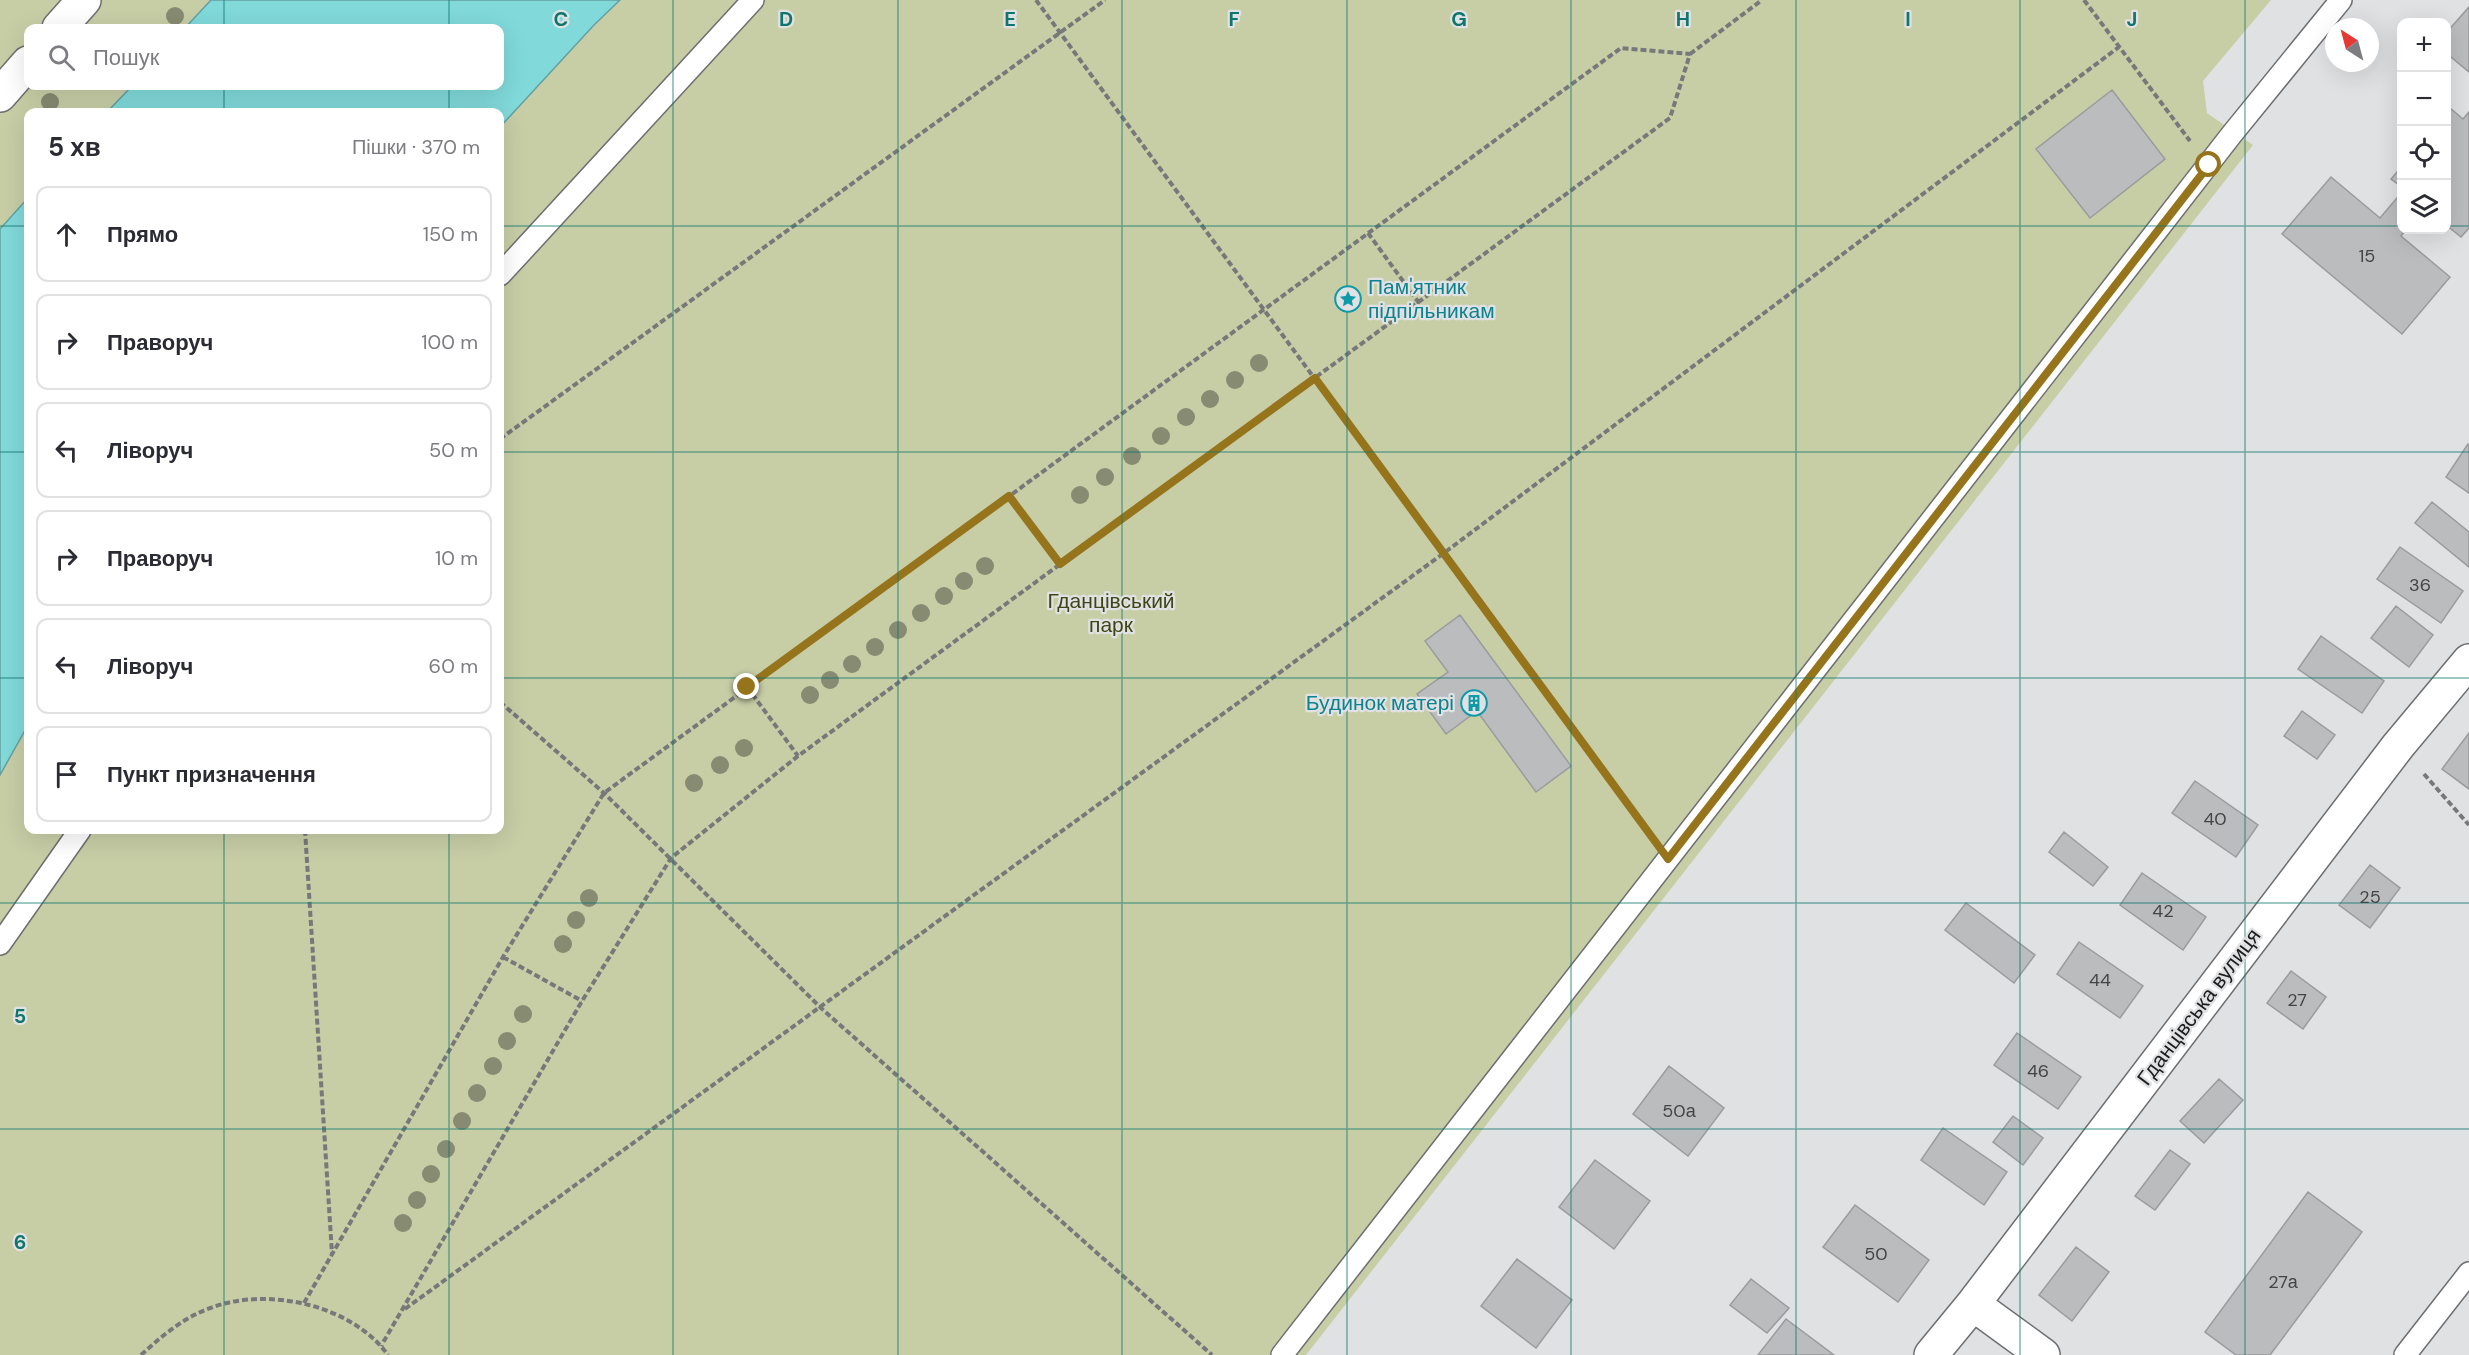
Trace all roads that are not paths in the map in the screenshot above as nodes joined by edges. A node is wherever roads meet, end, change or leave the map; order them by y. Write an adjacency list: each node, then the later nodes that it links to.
1 (84, 0): 4 (street)
2 (753, 0): 7 (lane)
3 (2341, 0): 13 (lane)
4 (63, 24)
5 (24, 68): 6 (street)
6 (0, 95)
7 (504, 271)
8 (2469, 661): 12 (street, Гданцівська вулиця)
9 (77, 834): 10 (lane)
10 (0, 944)
11 (2469, 1273): 16 (lane)
12 (1973, 1304): 14 (street, Гданцівська вулиця); 15 (street)
13 (1282, 1355)
14 (1931, 1355)
15 (2043, 1355)
16 (2405, 1355)

